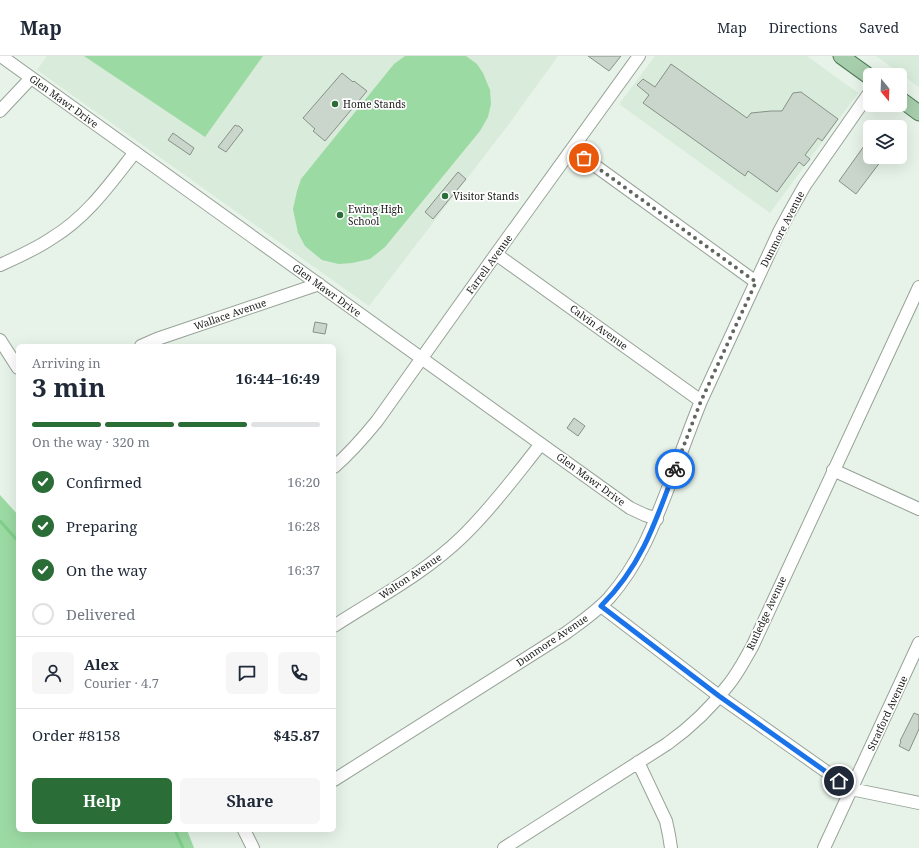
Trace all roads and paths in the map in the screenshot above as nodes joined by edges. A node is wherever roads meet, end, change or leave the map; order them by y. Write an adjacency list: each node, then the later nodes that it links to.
1 (1, 56): 5 (street, Glen Mawr Drive)
2 (639, 56): 10 (street, Farrell Avenue)
3 (841, 56): 4 (main road)
4 (863, 72)
5 (31, 78): 8 (street); 11 (street, Glen Mawr Drive)
6 (863, 102): 14 (street, Dunmore Avenue)
7 (907, 104): 9 (main road)
8 (0, 111)
9 (919, 113)
10 (572, 149): 12 (street, Farrell Avenue); 14 (street)
11 (135, 152): 13 (street); 15 (street, Glen Mawr Drive)
12 (496, 254): 19 (street, Farrell Avenue); 21 (street, Calvin Avenue)
13 (0, 265)
14 (756, 282): 21 (street, Dunmore Avenue)
15 (319, 284): 18 (street, Wallace Avenue); 19 (street, Glen Mawr Drive)
16 (919, 287): 24 (street, Rutledge Avenue)
17 (0, 340): 20 (street)
18 (159, 342)
19 (422, 358): 22 (street, Glen Mawr Drive); 23 (street, Farrell Avenue)
20 (16, 365)
21 (701, 401): 26 (street, Dunmore Avenue)
22 (541, 444): 26 (street, Glen Mawr Drive); 28 (street, Walton Avenue)
23 (336, 465)
24 (833, 470): 25 (street); 30 (street, Rutledge Avenue)
25 (919, 510)
26 (657, 519): 27 (street, Dunmore Avenue)
27 (601, 606): 30 (street); 32 (street, Dunmore Avenue)
28 (336, 625)
29 (919, 643): 33 (street, Stratford Avenue)
30 (719, 696): 31 (street, Rutledge Avenue); 33 (street)
31 (638, 762): 37 (street, Rutledge Avenue); 38 (street)
32 (336, 779)
33 (851, 790): 34 (street); 39 (street, Stratford Avenue)
34 (919, 803)
35 (249, 832): 36 (street)
36 (253, 848)
37 (504, 848)
38 (671, 848)
39 (824, 848)

